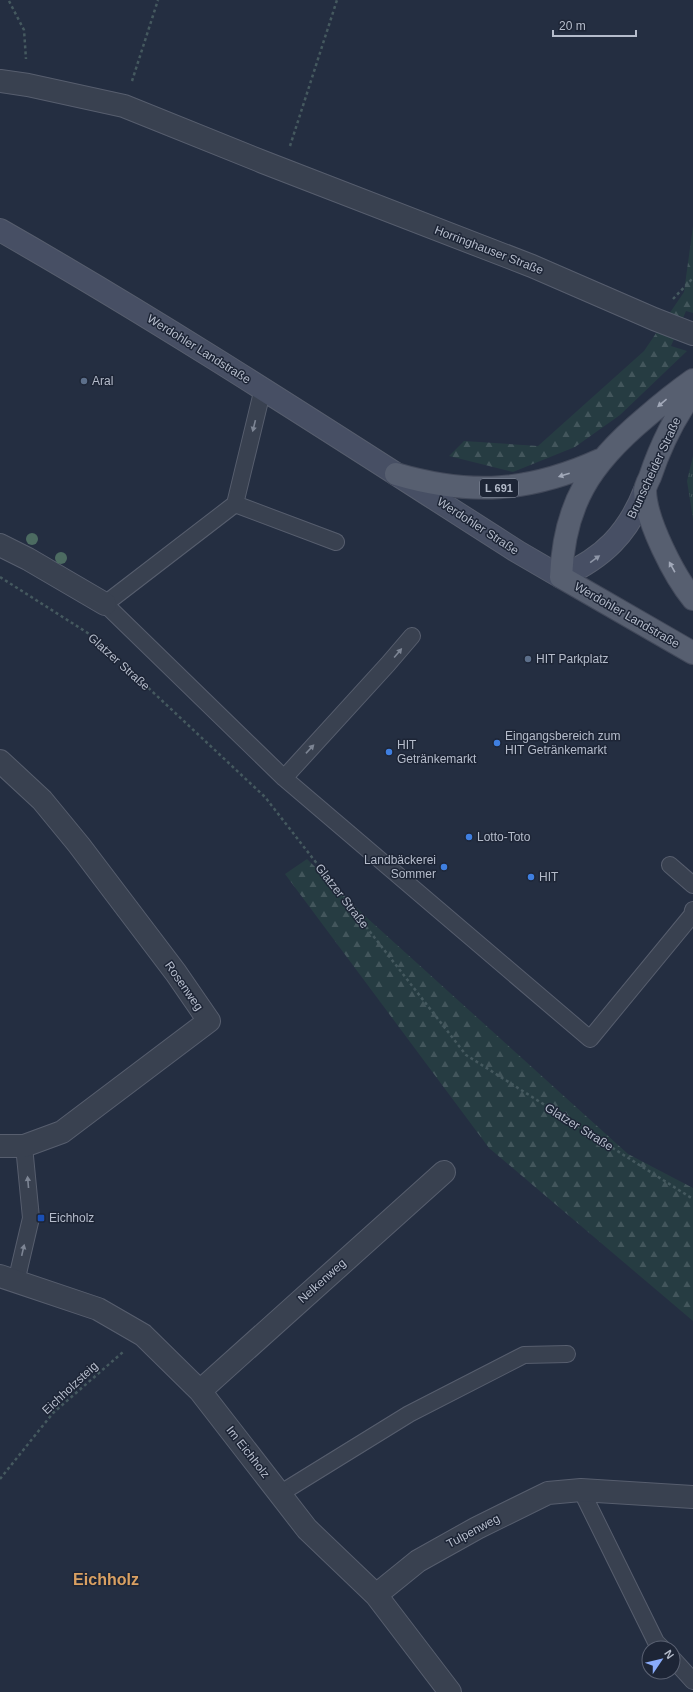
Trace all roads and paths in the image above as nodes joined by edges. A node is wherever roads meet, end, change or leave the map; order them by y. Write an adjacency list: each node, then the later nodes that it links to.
1 (158, 0): 6 (path)
2 (337, 0): 7 (path)
3 (9, 1): 5 (path)
4 (0, 81): 5 (street, Horringhauser Straße)
5 (28, 85): 6 (street, Horringhauser Straße)
6 (124, 106): 7 (street, Horringhauser Straße)
7 (283, 169): 9 (street, Horringhauser Straße)
8 (0, 230): 11 (main road, Werdohler Landstraße / L 691)
9 (687, 332)
10 (693, 380): 13 (main road, Brunscheider Straße / L 691, one-way to 13)
11 (263, 388): 14 (main road, Werdohler Landstraße / L 691); 16 (lane, one-way to 16)
12 (693, 392): 15 (main road, Brunscheider Straße)
13 (600, 460): 14 (main road, L 691, one-way to 14); 20 (main road, Brunscheider Straße / L 691)
14 (396, 474): 20 (main road, Werdohler Straße / L 691)
15 (645, 490): 20 (main road, Brunscheider Straße, one-way to 15); 21 (main road, one-way to 15)
16 (235, 504): 17 (lane); 22 (lane)
17 (336, 542)
18 (0, 545): 22 (street)
19 (0, 577): 33 (path, Glatzer Straße)
20 (560, 577): 24 (main road, Werdohler Landstraße / L 691)
21 (693, 600)
22 (105, 604): 26 (lane)
23 (412, 636): 26 (lane, one-way to 23)
24 (693, 653)
25 (0, 761): 31 (street, Rosenweg)
26 (284, 778): 29 (lane)
27 (670, 865): 28 (lane)
28 (693, 885)
29 (693, 910)
30 (0, 1146): 31 (street, Rosenweg)
31 (24, 1146): 34 (lane, one-way to 31)
32 (444, 1172): 37 (street, Nelkenweg)
33 (693, 1199)
34 (8, 1279): 35 (street, Im Eichholz)
35 (143, 1334): 37 (street, Im Eichholz); 38 (path, Eichholzsteig)
36 (567, 1354): 40 (lane)
37 (200, 1391): 40 (street, Im Eichholz)
38 (0, 1479)
39 (581, 1490): 41 (street, Tulpenweg); 42 (street, Tulpenweg); 43 (lane)
40 (281, 1493): 42 (street, Im Eichholz)
41 (693, 1497)
42 (376, 1595): 46 (street, Im Eichholz)
43 (655, 1640)
44 (681, 1668): 45 (lane)
45 (693, 1681)
46 (450, 1692)

